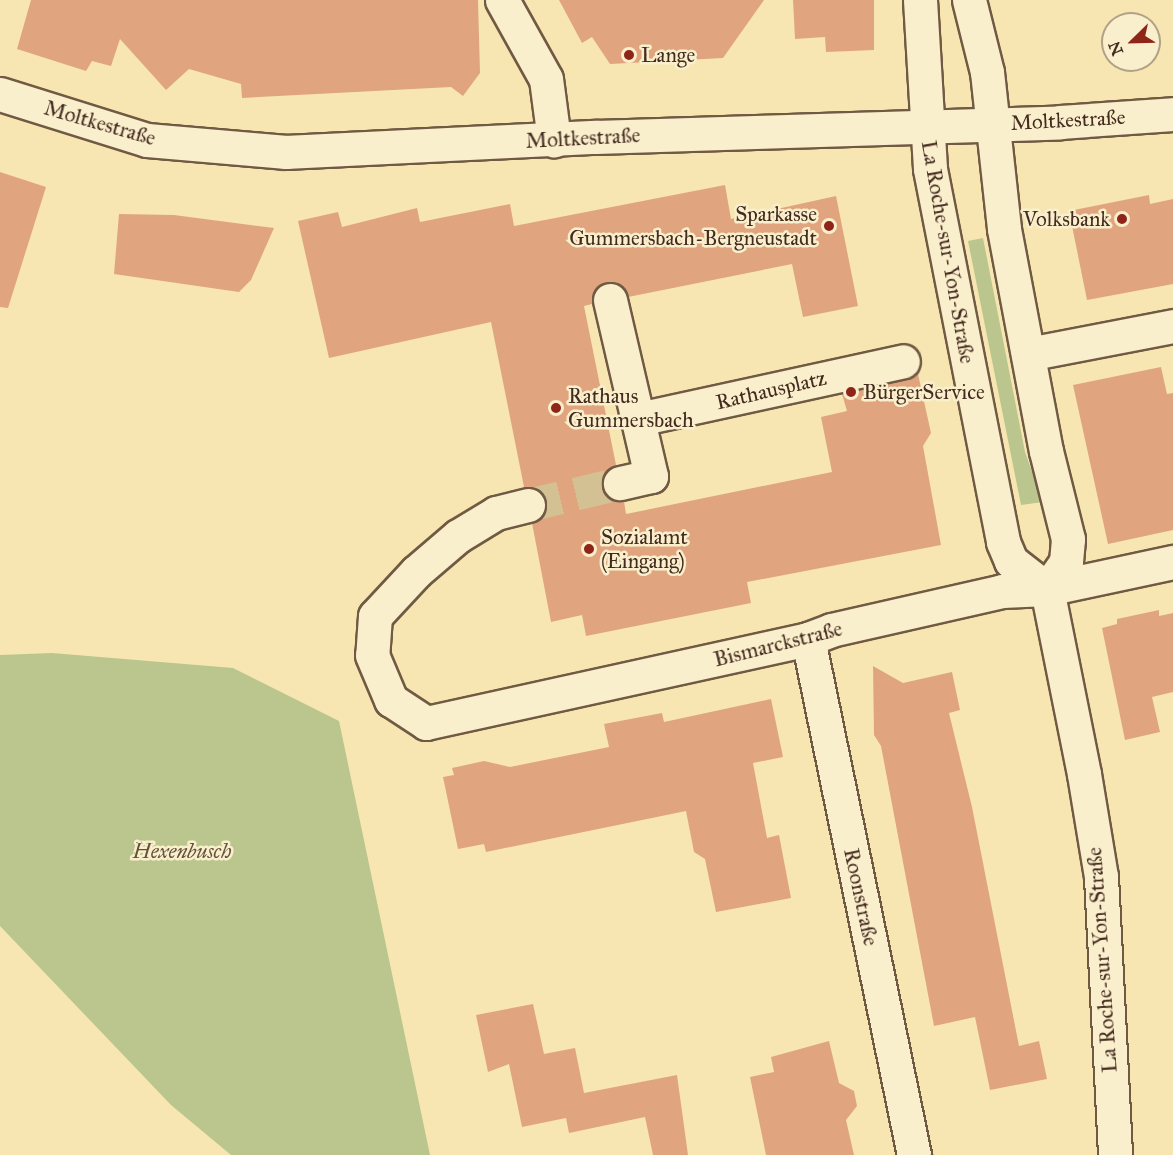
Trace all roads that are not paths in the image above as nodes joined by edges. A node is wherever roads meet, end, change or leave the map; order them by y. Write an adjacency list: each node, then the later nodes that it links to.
1 (502, 0): 8 (street)
2 (920, 0): 7 (street, La Roche-sur-Yon-Straße)
3 (969, 0): 6 (street)
4 (0, 94): 8 (street, Moltkestraße)
5 (1173, 114): 6 (street, Moltkestraße)
6 (991, 124): 7 (street, Moltkestraße); 11 (street)
7 (926, 126): 8 (street, Moltkestraße); 17 (street, La Roche-sur-Yon-Straße)
8 (554, 140)
9 (610, 300): 13 (street)
10 (1173, 326): 11 (street)
11 (1028, 354): 17 (street)
12 (903, 361): 13 (street, Rathausplatz)
13 (638, 419): 14 (street)
14 (620, 483)
15 (528, 505): 18 (street, Bismarckstraße)
16 (1173, 562): 17 (street, Bismarckstraße)
17 (1047, 590): 18 (street, Bismarckstraße); 20 (street, La Roche-sur-Yon-Straße)
18 (808, 639): 19 (street, Roonstraße)
19 (914, 1155)
20 (1115, 1155)

